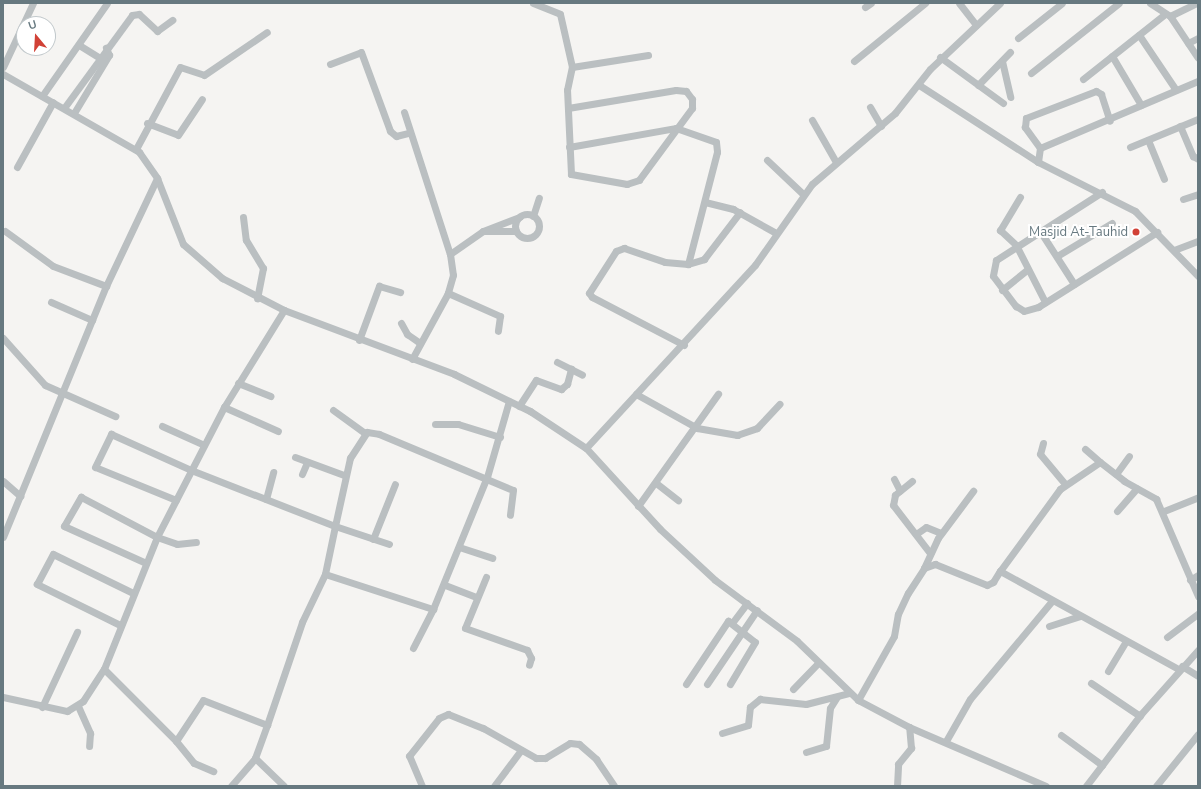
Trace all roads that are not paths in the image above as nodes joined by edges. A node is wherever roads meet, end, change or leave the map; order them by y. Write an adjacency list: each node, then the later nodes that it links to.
1 (34, 3): 29 (street)
2 (107, 3): 19 (street)
3 (533, 3): 30 (street)
4 (926, 3): 26 (street)
5 (959, 3): 13 (street)
6 (1000, 3): 13 (street)
7 (1062, 3): 16 (street)
8 (1120, 3): 31 (street)
9 (1150, 3): 11 (street)
10 (1197, 3): 11 (street)
11 (1167, 15): 15 (street); 18 (street)
12 (172, 20): 25 (street)
13 (976, 25): 23 (street)
14 (267, 32): 52 (street)
15 (1139, 34): 22 (street); 37 (street)
16 (1018, 38)
17 (1198, 38): 18 (street)
18 (1188, 43): 24 (street)
19 (79, 46): 25 (street); 38 (street)
20 (1010, 52): 27 (street)
21 (648, 54): 30 (street)
22 (1112, 56): 33 (street); 43 (street)
23 (940, 57): 35 (street); 36 (street)
24 (1198, 58)
25 (102, 60): 45 (street); 48 (street)
26 (854, 61)
27 (1002, 61): 36 (street); 39 (street)
28 (330, 64): 56 (street)
29 (3, 67)
30 (572, 67): 46 (street)
31 (1031, 73)
32 (3, 74): 38 (street)
33 (1083, 79)
34 (1198, 82): 37 (street)
35 (919, 85): 53 (street); 65 (street)
36 (978, 85): 42 (street)
37 (1176, 90): 43 (street)
38 (42, 96): 41 (street)
39 (1010, 98)
40 (202, 99): 52 (street)
41 (53, 102): 45 (street); 66 (street)
42 (1003, 103)
43 (1141, 105): 51 (street)
44 (870, 107): 53 (street)
45 (64, 108): 48 (street)
46 (568, 108): 55 (street); 58 (street)
47 (404, 112): 56 (street)
48 (74, 113): 61 (street)
49 (1198, 119): 54 (street)
50 (812, 120): 64 (street)
51 (1110, 121): 60 (street); 60 (street)
52 (147, 123): 61 (street)
53 (881, 126): 64 (street)
54 (1180, 126): 57 (street); 62 (street)
55 (676, 128): 58 (street); 58 (street); 75 (street)
56 (408, 133): 90 (street)
57 (1148, 140): 59 (street); 68 (street)
58 (569, 147)
59 (1130, 147)
60 (1040, 148): 65 (street)
61 (136, 149): 67 (street)
62 (1198, 158)
63 (767, 160): 70 (street)
64 (836, 162): 70 (street)
65 (1038, 162): 69 (street)
66 (17, 167)
67 (157, 178): 96 (street); 100 (street)
68 (1164, 179)
69 (1102, 192): 84 (street); 85 (street)
70 (803, 194): 86 (street)
71 (1198, 194): 74 (street)
72 (1020, 197): 88 (street)
73 (539, 198): 77 (street)
74 (1183, 199)
75 (705, 202): 76 (street); 92 (street)
76 (740, 212): 86 (street); 92 (street)
77 (533, 216): 78 (street); 83 (street)
78 (519, 217): 82 (street); 83 (street)
79 (243, 218): 100 (street)
80 (1112, 223): 91 (street)
81 (5, 231): 96 (street)
82 (483, 231): 83 (street); 90 (street)
83 (516, 231)
84 (1040, 231): 88 (street); 91 (street)
85 (1157, 232): 89 (street); 95 (street)
86 (776, 233): 110 (street)
87 (1198, 241): 89 (street)
88 (1016, 245): 93 (street); 97 (street)
89 (1174, 250): 94 (street)
90 (450, 254): 99 (street)
91 (1057, 256): 95 (street)
92 (688, 264): 110 (street)
93 (1028, 269): 97 (street); 102 (street)
94 (1198, 276)
95 (1074, 284): 102 (street)
96 (106, 286): 104 (street)
97 (1002, 290): 102 (street)
98 (400, 292): 108 (street)
99 (448, 293): 106 (street); 109 (street)
100 (257, 298): 103 (street)
101 (50, 302): 104 (street)
102 (1044, 302)
103 (284, 310): 108 (street); 115 (street)
104 (92, 320): 116 (street)
105 (401, 322): 109 (street)
106 (498, 331)
107 (3, 338): 116 (street)
108 (359, 340): 111 (street)
109 (420, 343): 111 (street)
110 (684, 345): 117 (street)
111 (412, 359): 120 (street)
112 (557, 362): 113 (street)
113 (571, 369): 114 (street); 122 (street)
114 (582, 375)
115 (238, 383): 119 (street); 123 (street)
116 (62, 394): 125 (street); 155 (street)
117 (636, 394): 128 (street); 134 (street)
118 (718, 394): 128 (street)
119 (271, 396)
120 (509, 401): 122 (street); 131 (street)
121 (779, 404): 128 (street)
122 (519, 406): 134 (street)
123 (224, 407): 129 (street); 133 (street)
124 (333, 410): 130 (street)
125 (115, 416)
126 (435, 424): 131 (street)
127 (162, 426): 133 (street)
128 (697, 428): 149 (street)
129 (278, 431)
130 (365, 433): 144 (street); 145 (street)
131 (500, 437): 145 (street)
132 (1043, 443): 151 (street)
133 (204, 445): 140 (street)
134 (586, 448): 160 (street)
135 (1085, 449): 139 (street)
136 (1129, 456): 143 (street)
137 (295, 457): 138 (street)
138 (307, 462): 142 (street); 144 (street)
139 (1100, 462): 143 (street); 151 (street)
140 (191, 470): 157 (street); 158 (street); 158 (street)
141 (273, 472): 157 (street)
142 (302, 474)
143 (1116, 474): 152 (street)
144 (344, 475): 164 (street)
145 (487, 477): 163 (street); 172 (street)
146 (894, 479): 153 (street)
147 (3, 480): 155 (street)
148 (912, 481): 153 (street)
149 (656, 483): 159 (street); 160 (street)
150 (395, 484): 169 (street)
151 (1065, 484): 177 (street)
152 (1137, 488): 161 (street); 162 (street)
153 (900, 491): 167 (street)
154 (973, 491): 165 (street)
155 (20, 496): 166 (street)
156 (1198, 496): 162 (street)
157 (266, 499): 164 (street)
158 (176, 500): 168 (street)
159 (678, 500)
160 (638, 506): 187 (street)
161 (1117, 511)
162 (1164, 511): 181 (street)
163 (510, 515)
164 (335, 526): 169 (street); 178 (street)
165 (941, 532): 167 (street); 173 (street)
166 (4, 534)
167 (916, 534): 173 (street)
168 (157, 537): 170 (street); 175 (street); 175 (street)
169 (373, 539): 171 (street)
170 (196, 542)
171 (389, 544)
172 (459, 547): 174 (street); 182 (street)
173 (930, 553): 176 (street)
174 (492, 558)
175 (146, 563): 183 (street)
176 (924, 568): 177 (street); 215 (street)
177 (1000, 571): 186 (street)
178 (325, 574): 188 (street); 219 (street)
179 (1198, 575): 181 (street)
180 (486, 577): 185 (street)
181 (1190, 580): 184 (street)
182 (445, 585): 185 (street); 188 (street)
183 (133, 593): 193 (street); 193 (street)
184 (1198, 596)
185 (477, 597): 202 (street)
186 (1051, 602): 191 (street); 225 (street)
187 (747, 603): 189 (street); 192 (street)
188 (433, 609): 199 (street)
189 (757, 610): 195 (street); 201 (street)
190 (1198, 614): 197 (street)
191 (1080, 616): 194 (street); 198 (street)
192 (732, 623): 195 (street); 208 (street)
193 (120, 625): 204 (street)
194 (1049, 626)
195 (742, 630): 209 (street); 210 (street)
196 (77, 632): 217 (street)
197 (1167, 637)
198 (1126, 640): 203 (street); 205 (street)
199 (413, 648)
200 (1198, 650): 203 (street)
201 (819, 662): 211 (street); 212 (street)
202 (528, 665)
203 (1180, 668): 206 (street); 218 (street)
204 (104, 669): 216 (street); 224 (street)
205 (1108, 671)
206 (1198, 676)
207 (1091, 683): 218 (street)
208 (686, 684)
209 (707, 684)
210 (730, 684)
211 (793, 689)
212 (849, 693): 214 (street); 215 (street)
213 (3, 697): 217 (street)
214 (837, 697): 221 (street); 228 (street)
215 (858, 700): 220 (street)
216 (78, 706): 217 (street); 226 (street)
217 (42, 707)
218 (1140, 716): 230 (street)
219 (267, 725): 224 (street); 229 (street)
220 (909, 727): 225 (street); 238 (street)
221 (722, 733)
222 (1061, 734): 230 (street)
223 (1198, 734): 242 (street)
224 (176, 741): 231 (street)
225 (946, 741): 232 (street)
226 (89, 746)
227 (521, 750): 235 (street); 236 (street); 237 (street)
228 (806, 752)
229 (255, 758): 233 (street); 234 (street)
230 (1102, 765): 241 (street)
231 (213, 771)
232 (1036, 782): 239 (street); 240 (street)
233 (231, 786)
234 (284, 786)
235 (422, 786)
236 (494, 786)
237 (614, 786)
238 (897, 786)
239 (1027, 786)
240 (1046, 786)
241 (1086, 786)
242 (1156, 786)

